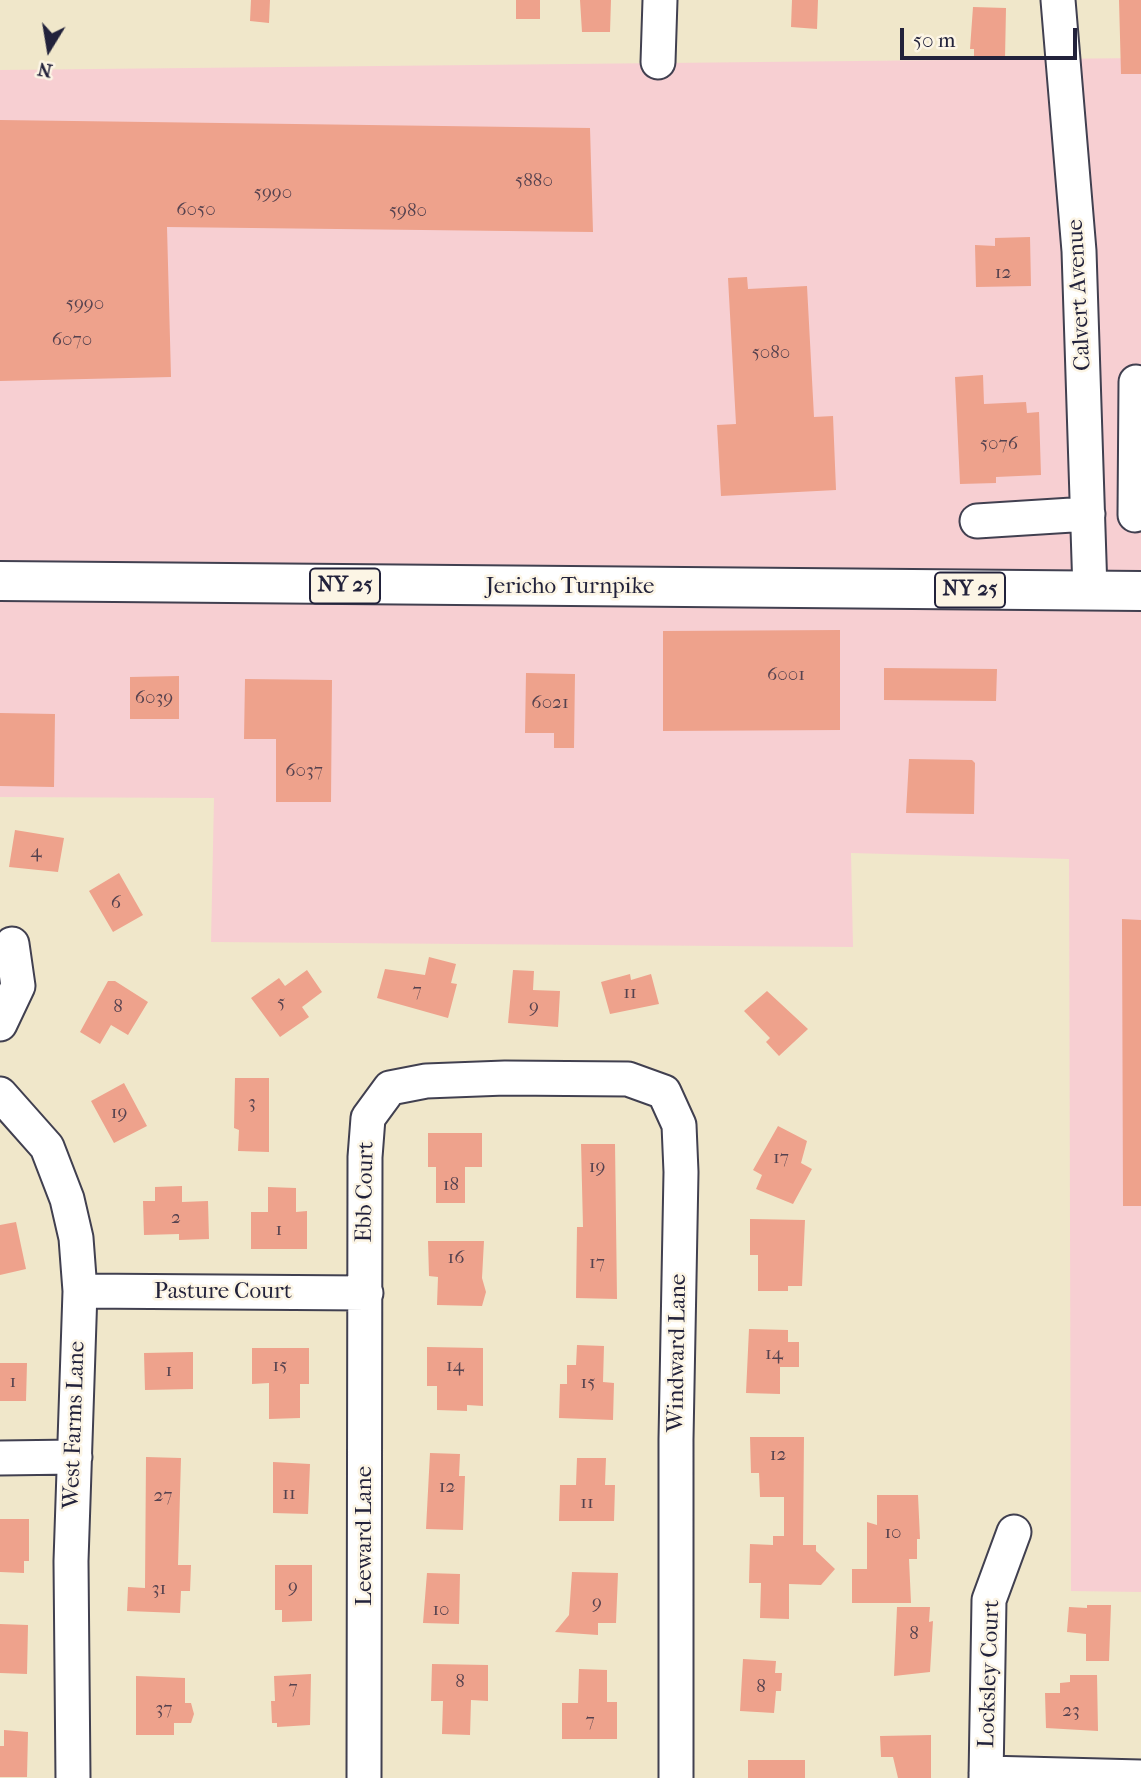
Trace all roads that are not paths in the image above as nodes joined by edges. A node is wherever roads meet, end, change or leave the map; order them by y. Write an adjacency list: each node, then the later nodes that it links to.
1 (660, 0): 3 (street)
2 (1059, 0): 5 (street, Calvert Avenue)
3 (658, 62)
4 (1136, 382): 6 (street)
5 (1088, 514): 7 (street); 9 (street, Calvert Avenue)
6 (1135, 515)
7 (977, 521)
8 (0, 582): 9 (main road, Jericho Turnpike / NY 25)
9 (1090, 591): 10 (main road, Jericho Turnpike / NY 25)
10 (1141, 591)
11 (12, 944): 12 (street)
12 (0, 1024)
13 (505, 1078): 16 (street, Ebb Court); 24 (street, Windward Lane)
14 (0, 1094): 15 (street, West Farms Lane)
15 (80, 1291): 16 (street, Pasture Court); 18 (street, West Farms Lane)
16 (366, 1293): 23 (street, Leeward Lane)
17 (0, 1458): 18 (street)
18 (75, 1458): 22 (street, West Farms Lane)
19 (1014, 1532): 20 (street, Locksley Court)
20 (986, 1776): 21 (street)
21 (1141, 1777)
22 (73, 1778)
23 (365, 1778)
24 (676, 1778)

